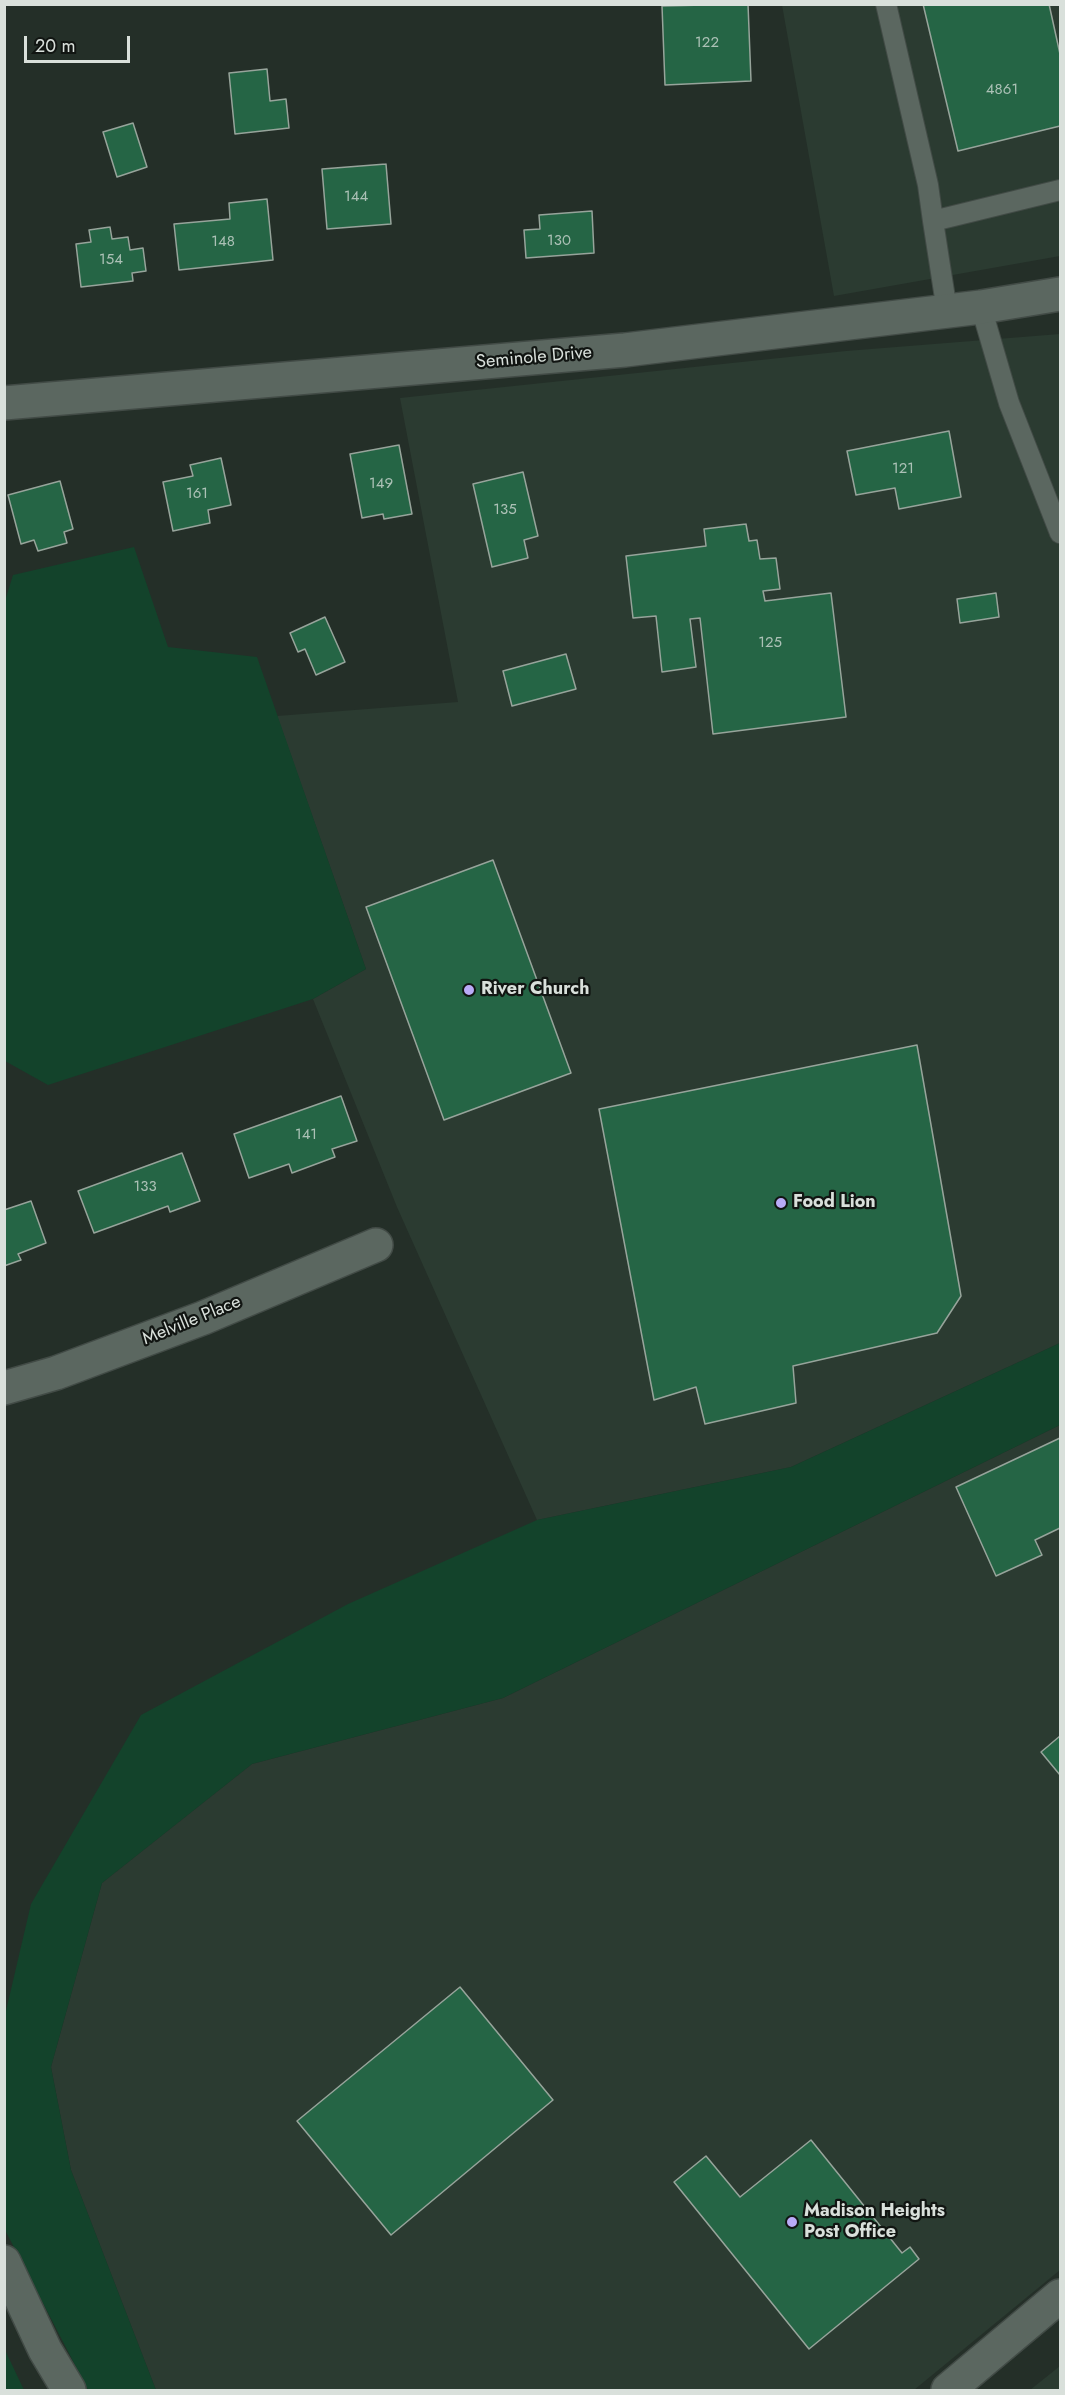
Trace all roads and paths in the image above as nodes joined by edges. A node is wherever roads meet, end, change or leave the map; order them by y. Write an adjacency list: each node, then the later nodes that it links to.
1 (886, 4): 3 (lane)
2 (1060, 190): 3 (lane)
3 (933, 221): 6 (lane)
4 (1060, 294): 5 (street, Seminole Drive)
5 (981, 307): 6 (street, Seminole Drive); 8 (lane)
6 (947, 311): 7 (street, Seminole Drive)
7 (4, 403)
8 (1060, 533)
9 (376, 1245): 10 (street, Melville Place)
10 (4, 1388)
11 (4, 2262): 13 (street)
12 (1060, 2298): 14 (street)
13 (69, 2391)
14 (948, 2391)

